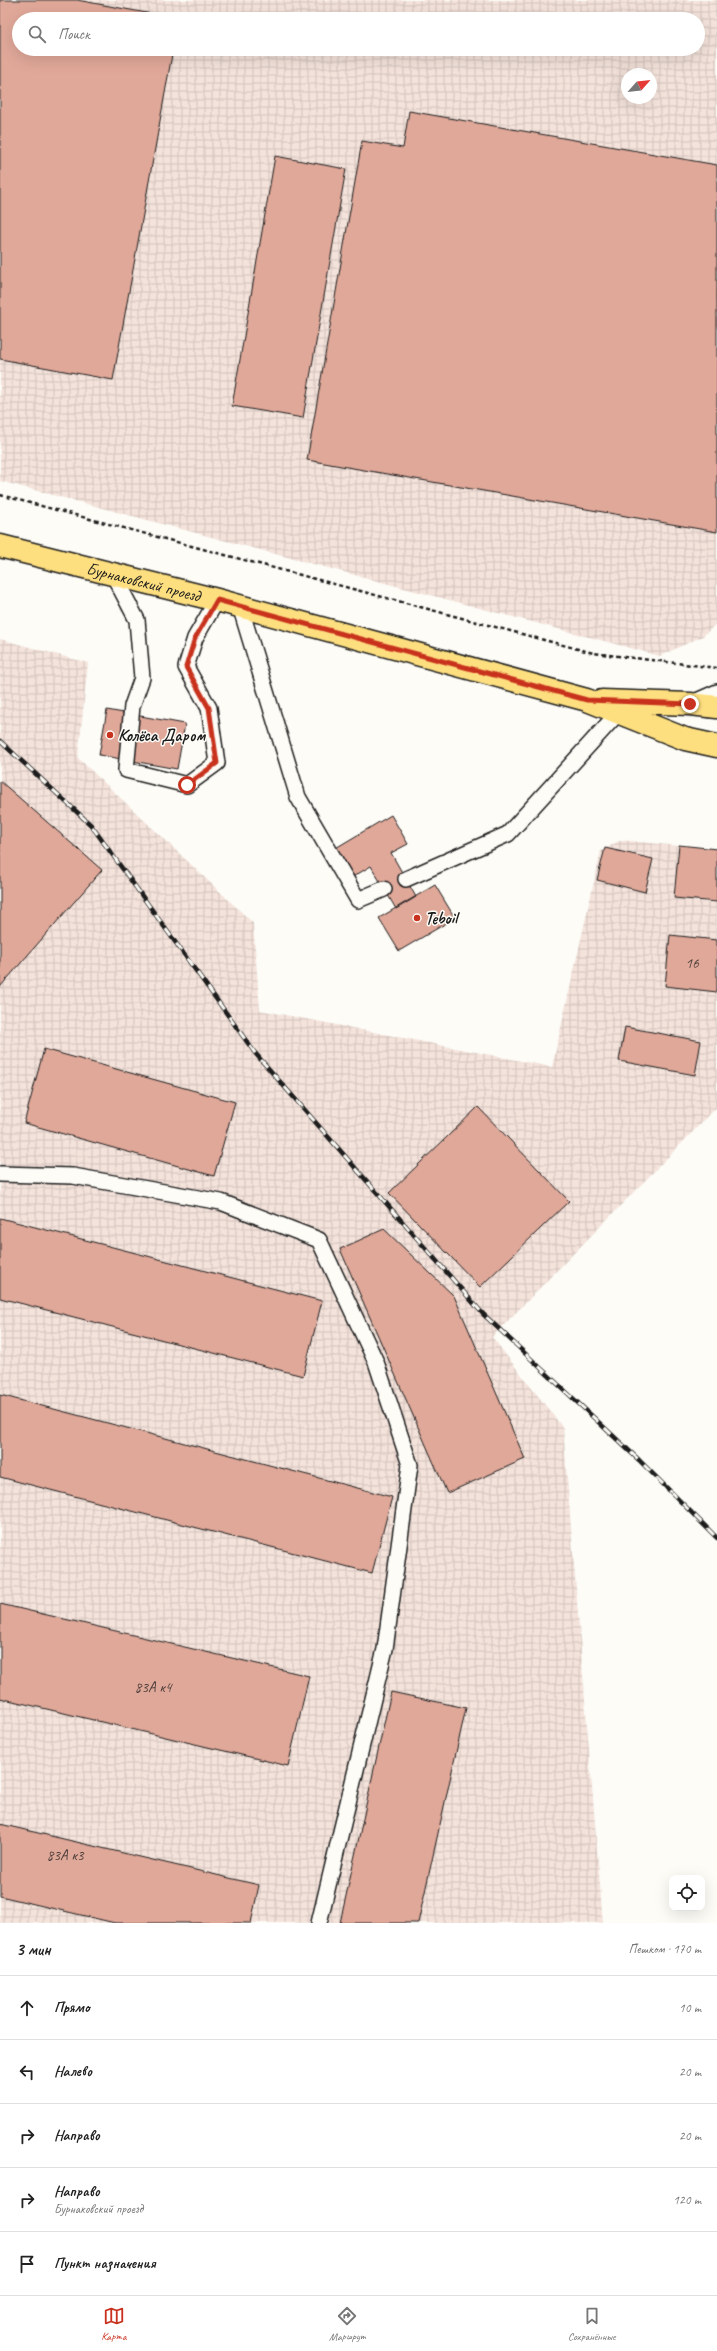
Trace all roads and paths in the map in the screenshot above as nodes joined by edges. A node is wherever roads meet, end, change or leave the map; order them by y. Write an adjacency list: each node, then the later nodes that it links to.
1 (0, 495): 6 (path)
2 (0, 546): 3 (main road, Бурнаковский проезд)
3 (113, 574): 4 (main road, Бурнаковский проезд); 4 (lane)
4 (217, 600): 5 (main road, Бурнаковский проезд)
5 (240, 606): 8 (main road, Бурнаковский проезд); 15 (lane)
6 (717, 668)
7 (717, 692): 9 (lane)
8 (587, 700): 9 (main road, Бурнаковский проезд); 11 (main road, Бурнаковский проезд)
9 (690, 704): 10 (main road, Бурнаковский проезд); 12 (main road)
10 (717, 707)
11 (618, 713): 12 (main road, Бурнаковский проезд); 14 (lane)
12 (685, 739): 13 (main road, Бурнаковский проезд)
13 (717, 746)
14 (406, 879)
15 (384, 889)
16 (0, 1174): 17 (lane)
17 (319, 1923)

